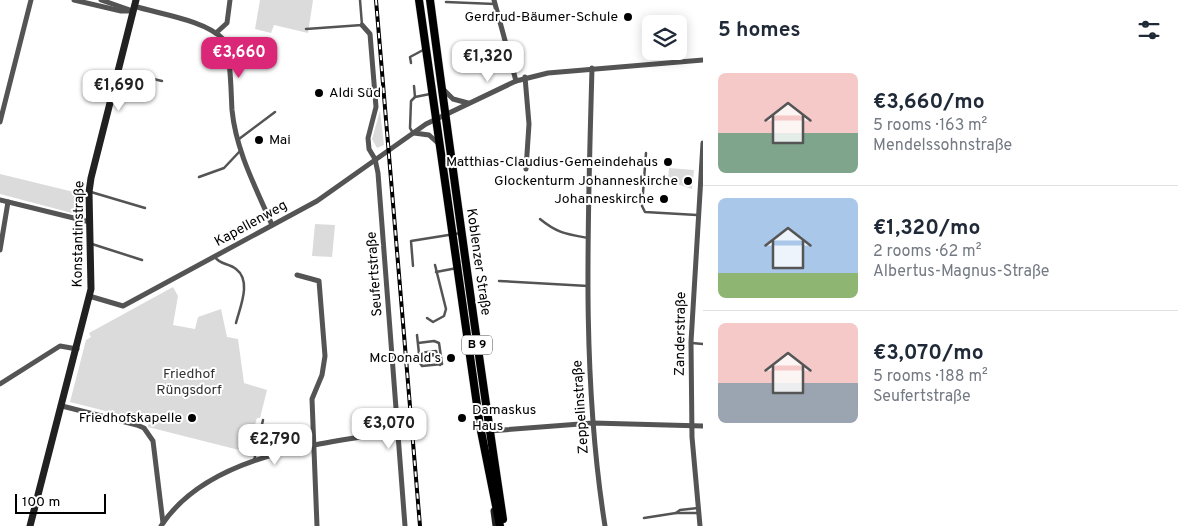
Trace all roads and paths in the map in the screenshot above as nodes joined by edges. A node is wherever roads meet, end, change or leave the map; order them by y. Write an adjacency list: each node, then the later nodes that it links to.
1 (31, 0): 33 (street)
2 (74, 0): 12 (street)
3 (101, 0): 12 (street)
4 (230, 0): 16 (street)
5 (360, 0): 14 (lane, Seufertstraße)
6 (414, 0): 17 (main road)
7 (419, 0): 17 (main road, Koblenzer Straße / B 9)
8 (430, 0): 13 (main road, Koblenzer Straße / B 9)
9 (434, 0): 13 (main road)
10 (446, 2): 11 (lane)
11 (494, 2): 24 (street)
12 (134, 6): 16 (street); 21 (main road, Konstantinstraße)
13 (432, 13): 26 (main road, Koblenzer Straße / B 9)
14 (362, 25): 15 (lane); 40 (street, Seufertstraße)
15 (306, 29)
16 (216, 32): 35 (street)
17 (426, 48): 19 (lane); 27 (main road, Koblenzer Straße / B 9)
18 (703, 60): 20 (street, Kapellenweg)
19 (411, 63)
20 (592, 68): 22 (street, Kapellenweg); 53 (street, Zeppelinstraße)
21 (118, 71): 23 (lane); 43 (main road, Konstantinstraße)
22 (526, 77): 24 (street, Kapellenweg); 41 (street)
23 (162, 81)
24 (516, 81): 29 (street, Kapellenweg)
25 (414, 86): 28 (lane)
26 (442, 88): 29 (street); 31 (main road, Koblenzer Straße / B 9)
27 (433, 93): 28 (lane); 32 (main road, Koblenzer Straße / B 9)
28 (415, 97): 34 (lane)
29 (468, 103): 31 (street, Kapellenweg)
30 (275, 112): 35 (lane)
31 (445, 114): 32 (street, Kapellenweg); 51 (main road, Koblenzer Straße / B 9)
32 (436, 119): 34 (street, Kapellenweg); 37 (main road, Koblenzer Straße / B 9)
33 (0, 122)
34 (414, 133): 37 (street); 40 (street, Kapellenweg)
35 (238, 140): 38 (street)
36 (703, 142): 47 (street, Zanderstraße)
37 (439, 146): 52 (main road, Koblenzer Straße / B 9)
38 (240, 151): 42 (lane); 50 (street)
39 (646, 153): 47 (lane)
40 (376, 160): 50 (street, Kapellenweg); 85 (street, Seufertstraße)
41 (526, 169)
42 (199, 177)
43 (89, 192): 46 (lane); 49 (main road, Konstantinstraße)
44 (0, 200): 45 (street)
45 (8, 202): 49 (street); 55 (street)
46 (145, 208)
47 (697, 215): 71 (street, Zanderstraße)
48 (540, 219): 53 (lane)
49 (90, 222): 54 (main road, Konstantinstraße)
50 (272, 225): 56 (street, Kapellenweg)
51 (462, 233): 52 (lane); 86 (main road, Koblenzer Straße / B 9)
52 (453, 234): 60 (lane); 61 (main road, Koblenzer Straße / B 9)
53 (589, 238): 66 (street, Zeppelinstraße)
54 (91, 243): 57 (lane); 67 (main road, Konstantinstraße)
55 (0, 250)
56 (215, 257): 67 (street, Kapellenweg); 69 (lane)
57 (142, 260)
58 (444, 264): 62 (lane)
59 (435, 265): 63 (lane)
60 (413, 266)
61 (458, 268): 62 (lane); 83 (main road, Koblenzer Straße / B 9)
62 (445, 270): 63 (lane)
63 (436, 272): 68 (lane)
64 (296, 275): 88 (street)
65 (500, 281): 66 (lane)
66 (589, 287): 81 (street, Zeppelinstraße)
67 (90, 296): 74 (main road, Konstantinstraße)
68 (427, 318)
69 (236, 323)
70 (417, 335): 72 (lane)
71 (691, 342): 73 (lane); 82 (street, Zanderstraße)
72 (418, 343): 75 (lane); 76 (lane)
73 (703, 344)
74 (76, 349): 77 (street); 78 (main road, Konstantinstraße)
75 (419, 353): 76 (lane); 76 (lane)
76 (439, 366)
77 (0, 384)
78 (62, 406): 93 (street); 94 (main road, Konstantinstraße)
79 (371, 413): 87 (lane)
80 (263, 420): 89 (lane)
81 (593, 423): 82 (street); 86 (street); 100 (street, Zeppelinstraße)
82 (692, 425): 84 (street); 91 (street, Zanderstraße)
83 (480, 426): 86 (street); 90 (main road, Koblenzer Straße / B 9)
84 (703, 426)
85 (398, 431): 87 (street); 96 (street, Seufertstraße)
86 (490, 432): 99 (main road, Koblenzer Straße / B 9)
87 (378, 434): 88 (street)
88 (315, 445): 89 (street); 95 (street)
89 (254, 461): 93 (street)
90 (494, 506): 97 (main road, Koblenzer Straße); 98 (main road, B 9)
91 (698, 510): 92 (lane); 101 (street, Zanderstraße)
92 (644, 518)
93 (162, 524)
94 (30, 526)
95 (317, 526)
96 (405, 526)
97 (496, 526)
98 (500, 526)
99 (506, 526)
100 (605, 526)
101 (700, 526)

